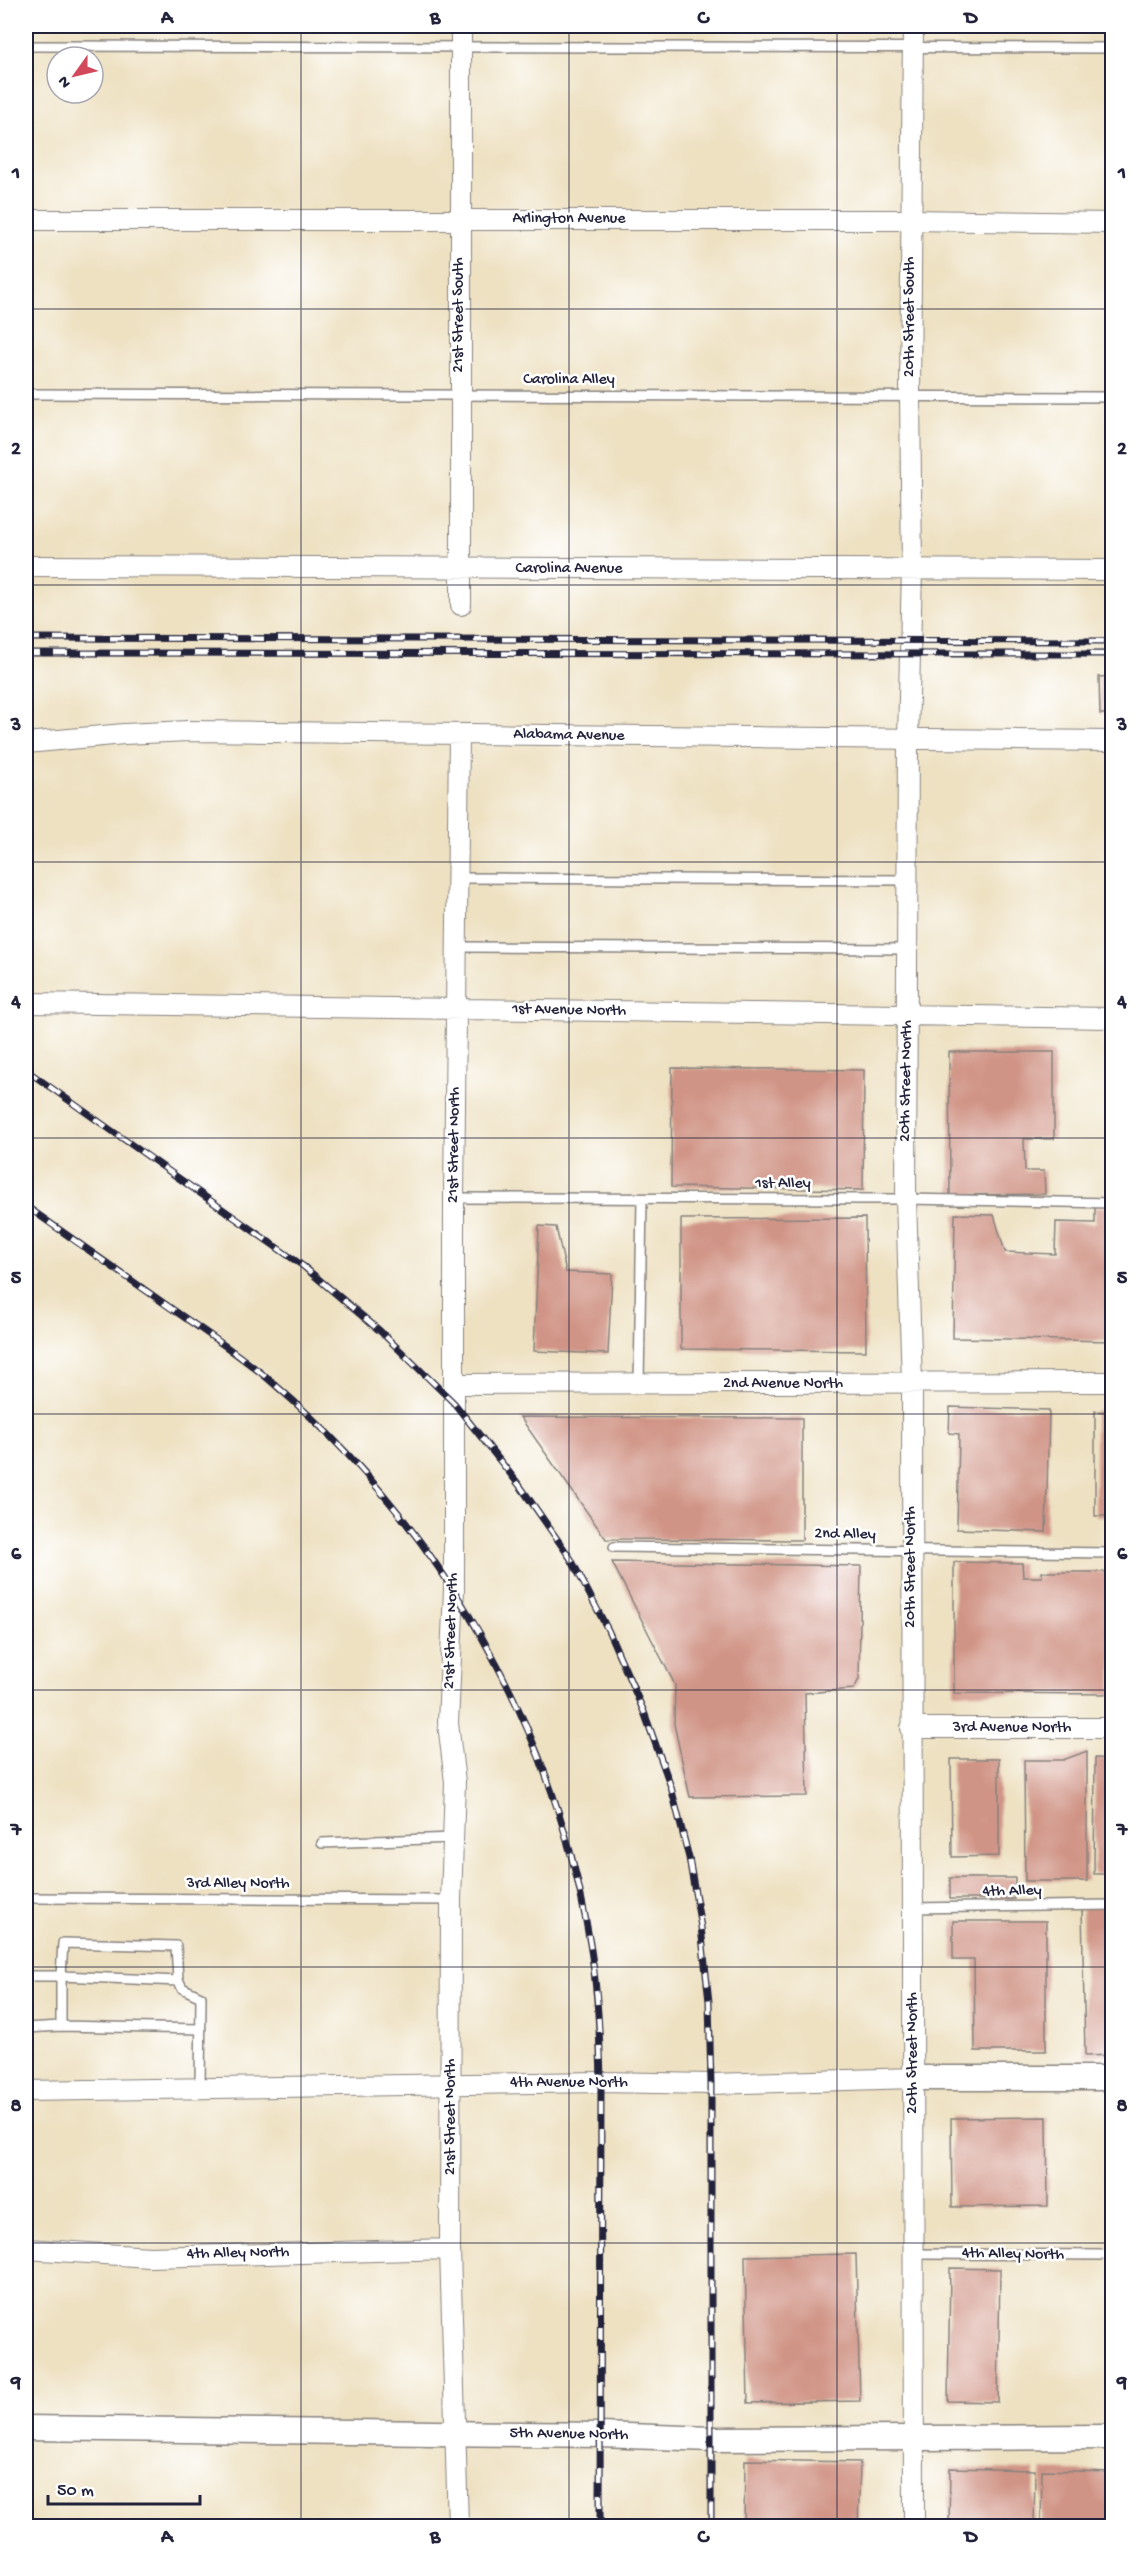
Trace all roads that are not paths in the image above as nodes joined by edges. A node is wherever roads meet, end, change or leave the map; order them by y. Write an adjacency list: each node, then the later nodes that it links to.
1 (461, 26): 4 (street, 21st Street South)
2 (913, 26): 5 (street, 20th Street South)
3 (26, 46): 4 (lane)
4 (461, 47): 5 (lane); 7 (street, 21st Street South)
5 (913, 48): 6 (lane); 9 (street, 20th Street South)
6 (1113, 48)
7 (459, 219): 8 (street, Arlington Avenue); 9 (street, Arlington Avenue); 12 (street, 21st Street South)
8 (26, 220)
9 (911, 220): 10 (street, Arlington Avenue); 13 (street, 20th Street South)
10 (1113, 223)
11 (26, 394): 12 (lane, Carolina Alley)
12 (460, 395): 13 (lane, Carolina Alley); 17 (street, 21st Street South)
13 (910, 396): 14 (lane, Carolina Alley); 16 (street, 20th Street South)
14 (1113, 397)
15 (26, 566): 17 (street, Carolina Avenue)
16 (912, 568): 17 (street, Carolina Avenue); 18 (street, Carolina Avenue); 20 (street, 20th Street South)
17 (461, 569): 19 (street, 21st Street South)
18 (1113, 570)
19 (461, 605)
20 (911, 608): 22 (street, 20th Street North)
21 (459, 735): 22 (street, Alabama Avenue); 24 (street, Alabama Avenue); 25 (street, 21st Street North)
22 (908, 740): 23 (street, Alabama Avenue); 26 (street, 20th Street North)
23 (1113, 741)
24 (26, 743)
25 (458, 878): 26 (lane); 27 (street, 21st Street North)
26 (908, 880): 28 (street, 20th Street North)
27 (457, 947): 28 (lane); 30 (street, 21st Street North)
28 (908, 949): 31 (street, 20th Street North)
29 (26, 1003): 30 (street, 1st Avenue North)
30 (457, 1009): 31 (street, 1st Avenue North); 33 (street, 21st Street North)
31 (908, 1015): 32 (street, 1st Avenue North); 35 (street, 20th Street North)
32 (1113, 1018)
33 (454, 1198): 34 (lane, 1st Alley); 39 (street, 21st Street North)
34 (642, 1198): 35 (lane, 1st Alley); 40 (lane)
35 (906, 1199): 36 (lane, 1st Alley); 38 (street, 20th Street North)
36 (1113, 1203)
37 (1113, 1382): 38 (street, 2nd Avenue North)
38 (912, 1383): 40 (street, 2nd Avenue North); 42 (street, 20th Street North)
39 (454, 1384): 40 (street, 2nd Avenue North); 46 (street, 21st Street North)
40 (639, 1384)
41 (614, 1547): 42 (lane, 2nd Alley)
42 (910, 1551): 43 (lane, 2nd Alley); 44 (street, 20th Street North)
43 (1113, 1554)
44 (911, 1728): 45 (street, 3rd Avenue North); 51 (street, 20th Street North)
45 (1113, 1728)
46 (453, 1838): 47 (lane); 49 (street, 21st Street North)
47 (322, 1843)
48 (26, 1898): 49 (lane, 3rd Alley North)
49 (451, 1900): 60 (street, 21st Street North)
50 (1113, 1905): 51 (lane, 4th Alley)
51 (912, 1908): 58 (street, 20th Street North)
52 (26, 1976): 53 (lane)
53 (61, 1976): 54 (lane); 54 (lane); 55 (lane)
54 (179, 1981): 57 (lane)
55 (61, 2026): 56 (lane); 57 (lane)
56 (26, 2028)
57 (200, 2029): 61 (lane)
58 (914, 2078): 59 (street, 4th Avenue North); 60 (street, 4th Avenue North); 65 (street, 20th Street North)
59 (1113, 2078)
60 (452, 2084): 61 (street, 4th Avenue North); 64 (street, 21st Street North)
61 (200, 2088): 62 (street, 4th Avenue North)
62 (26, 2091)
63 (26, 2249): 64 (street, 4th Alley North)
64 (450, 2249): 68 (street, 21st Street North)
65 (913, 2254): 66 (lane, 4th Alley North); 70 (street, 20th Street North)
66 (1113, 2255)
67 (26, 2428): 68 (street, 5th Avenue North)
68 (456, 2433): 70 (street, 5th Avenue North); 71 (street, 21st Street North)
69 (1113, 2437): 70 (street, 5th Avenue North)
70 (915, 2438): 72 (street, 20th Street North)
71 (458, 2526)
72 (914, 2526)

